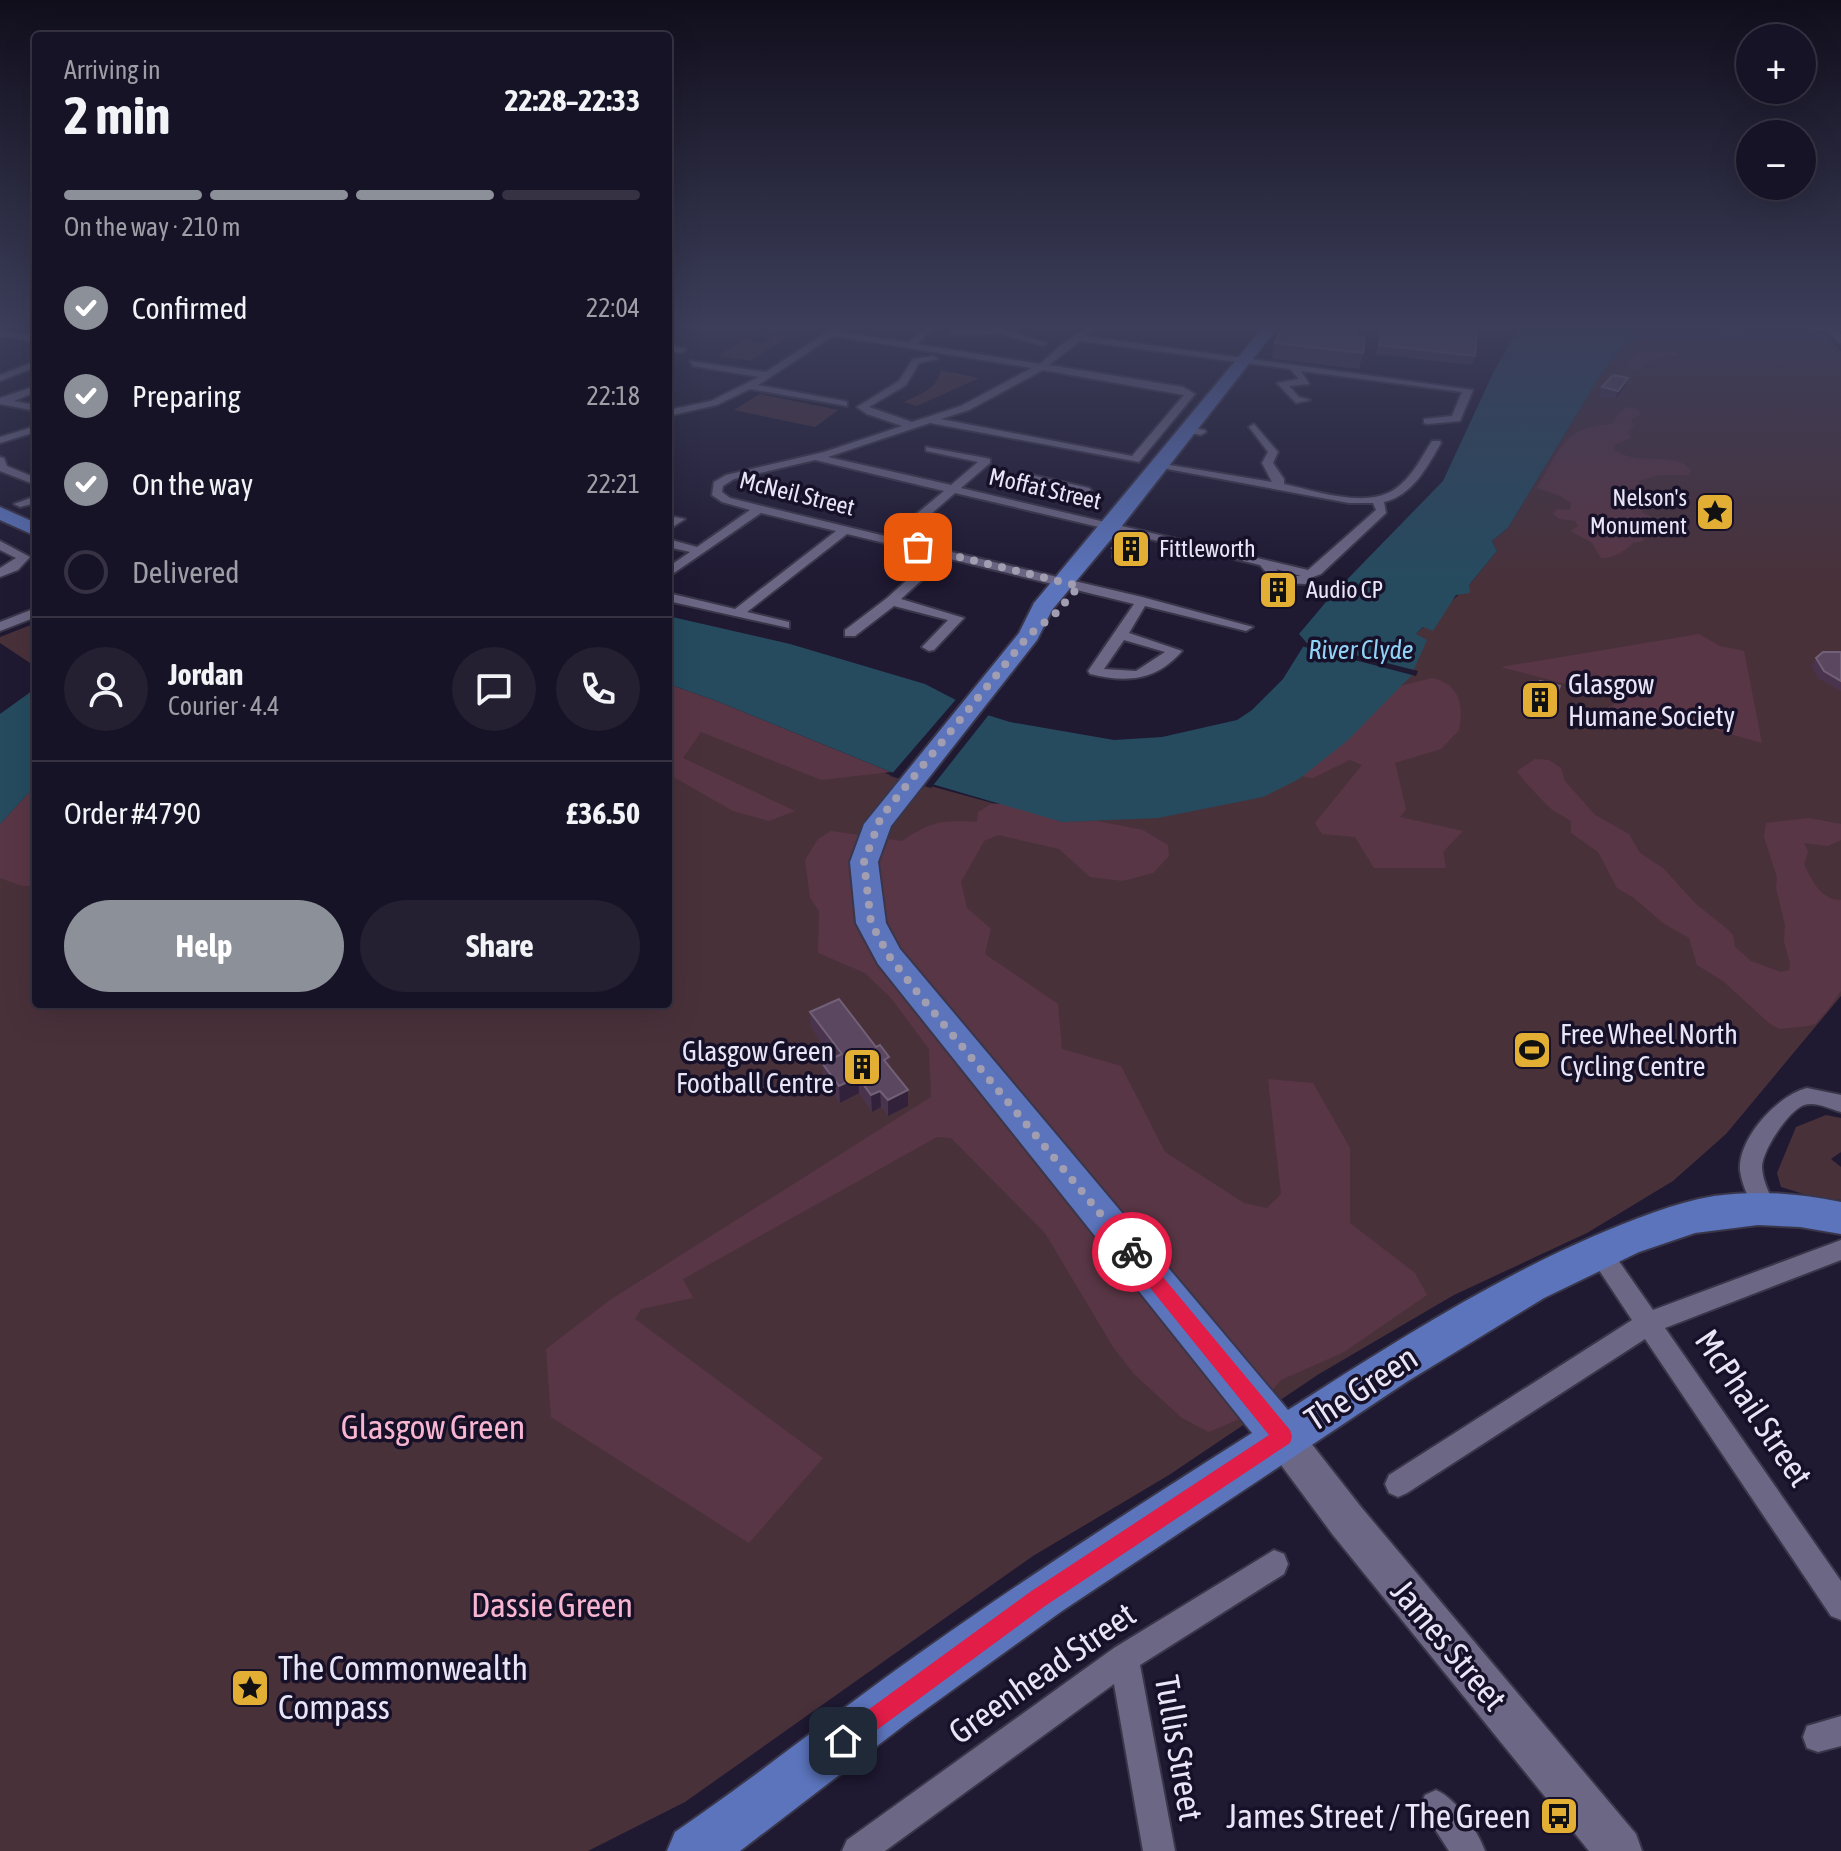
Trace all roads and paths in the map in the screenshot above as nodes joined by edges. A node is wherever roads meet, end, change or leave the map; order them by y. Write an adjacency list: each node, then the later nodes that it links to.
1 (866, 410): 8 (street)
2 (955, 410): 6 (street)
3 (1177, 410): 6 (street)
4 (1211, 410): 16 (main road)
5 (1460, 410): 7 (street)
6 (933, 421): 8 (street)
7 (1428, 421)
8 (914, 427): 14 (street)
9 (1254, 427): 19 (street)
10 (32, 430): 11 (street)
11 (0, 440)
12 (1436, 443): 24 (street)
13 (930, 449): 20 (street)
14 (814, 457): 20 (street, Moffat Street); 26 (street, McNeil Street)
15 (0, 460): 18 (street)
16 (1168, 466): 19 (street); 29 (main road)
17 (1028, 477): 23 (street)
18 (32, 480)
19 (1278, 487): 24 (street)
20 (953, 490): 23 (street, Moffat Street); 31 (street)
21 (1085, 490): 23 (street)
22 (0, 496): 25 (main road)
23 (1050, 498): 29 (street, Moffat Street)
24 (1377, 500): 29 (street, Moffat Street)
25 (31, 505)
26 (759, 509): 30 (street, McNeil Street); 34 (street)
27 (0, 513): 28 (main road)
28 (32, 528)
29 (1117, 528): 38 (main road)
30 (846, 529): 31 (street, McNeil Street); 42 (street)
31 (893, 540): 35 (street, McNeil Street)
32 (672, 544): 34 (street)
33 (0, 545): 37 (street)
34 (699, 551): 36 (street)
35 (944, 553): 38 (street, McNeil Street); 40 (street)
36 (672, 570)
37 (0, 573)
38 (1071, 584): 41 (street, McNeil Street); 56 (main road)
39 (672, 598): 42 (street)
40 (892, 601): 47 (street); 49 (street)
41 (1142, 601): 46 (street, McNeil Street); 48 (street)
42 (739, 612): 45 (street)
43 (32, 614): 44 (street)
44 (6, 624)
45 (784, 625)
46 (1246, 627)
47 (850, 633)
48 (1121, 635): 48 (street)
49 (929, 647)
50 (1841, 1104): 51 (street)
51 (1766, 1210): 52 (main road, The Green); 54 (main road, The Green)
52 (1841, 1218)
53 (1841, 1250): 55 (street)
54 (1601, 1254): 55 (street, McPhail Street); 56 (main road, The Green)
55 (1651, 1322): 57 (street); 59 (street, McPhail Street)
56 (1283, 1437): 62 (main road, The Green); 66 (street, James Street)
57 (1398, 1484)
58 (1274, 1564): 60 (street, Greenhead Street)
59 (1841, 1606)
60 (1124, 1658): 63 (street, Greenhead Street); 64 (street, Tullis Street)
61 (1436, 1806): 65 (street)
62 (694, 1851)
63 (858, 1851)
64 (1159, 1851)
65 (1469, 1851)
66 (1619, 1851)

